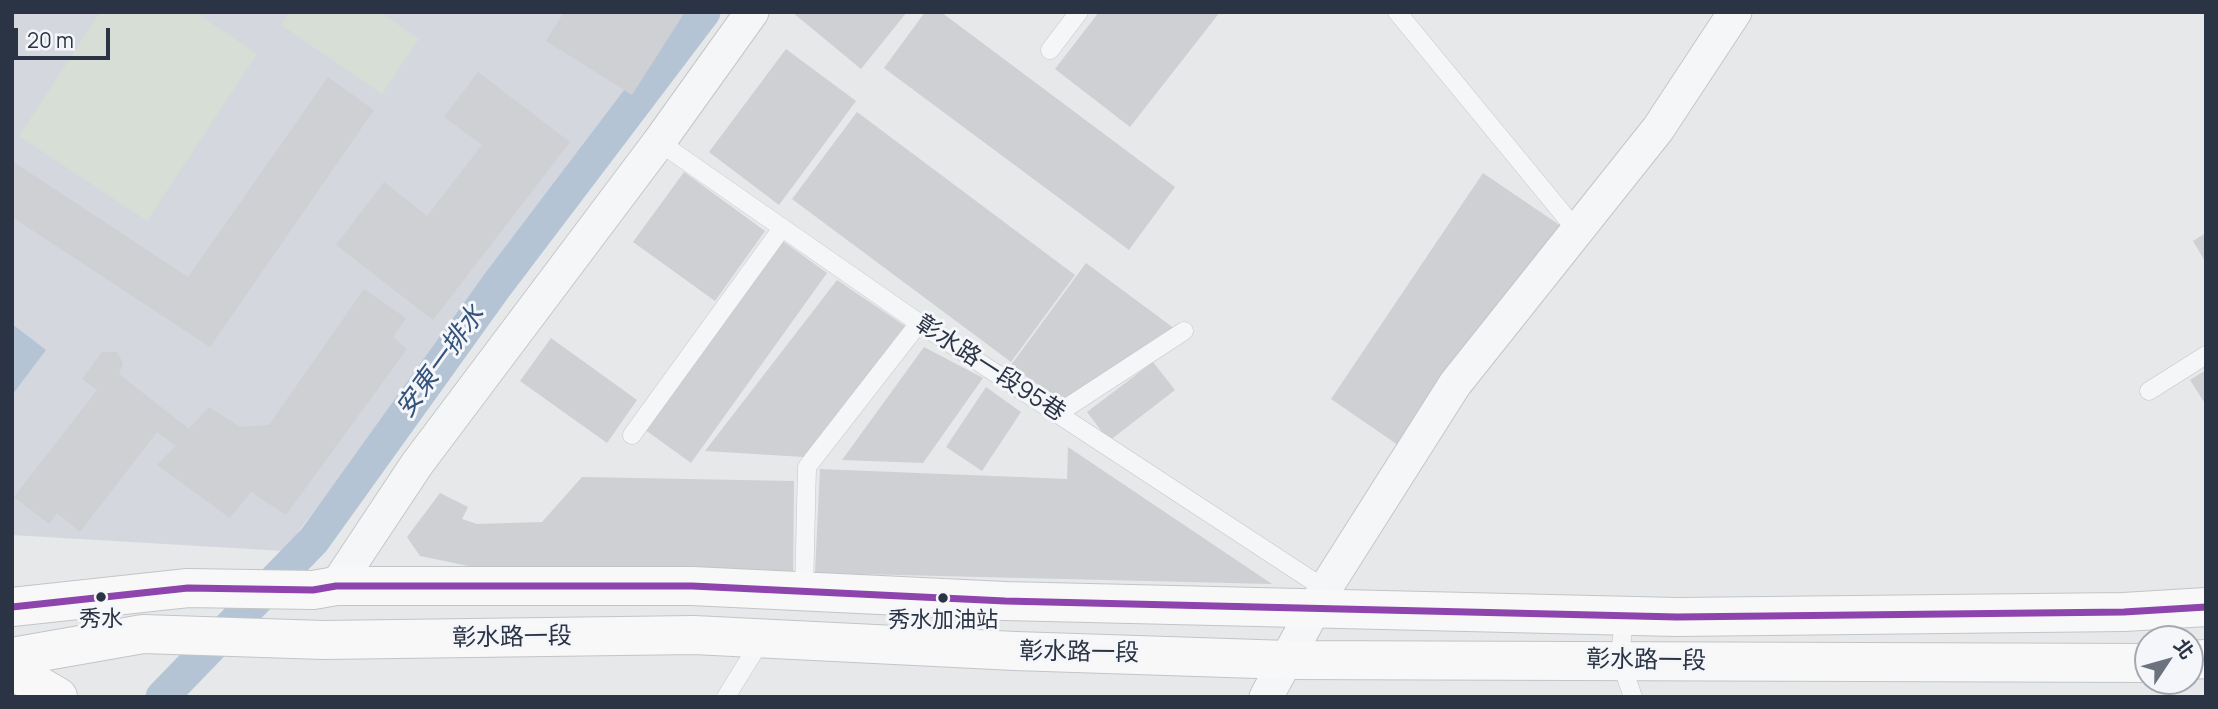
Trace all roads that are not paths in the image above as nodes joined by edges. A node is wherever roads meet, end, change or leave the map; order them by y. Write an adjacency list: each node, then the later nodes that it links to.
1 (752, 12): 6 (street)
2 (1079, 12): 5 (lane)
3 (1397, 12): 8 (lane)
4 (1735, 12): 8 (street)
5 (1050, 50)
6 (659, 142): 7 (lane, 彰水路一段95巷); 15 (street)
7 (782, 228): 9 (lane, 彰水路一段95巷); 14 (lane)
8 (1578, 232): 17 (street)
9 (919, 323): 13 (lane, 彰水路一段95巷); 16 (lane)
10 (1184, 331): 13 (lane)
11 (2206, 355): 12 (lane)
12 (2149, 391)
13 (1057, 414): 17 (lane, 彰水路一段95巷)
14 (632, 435)
15 (324, 588): 16 (main road, 彰水路一段); 18 (main road, 彰水路一段)
16 (804, 591): 17 (main road, 彰水路一段)
17 (1321, 598): 20 (main road, 彰水路一段); 23 (street)
18 (12, 607)
19 (2206, 607): 20 (main road, 彰水路一段)
20 (1624, 616): 24 (lane)
21 (763, 637): 22 (main road, 彰水路一段); 23 (main road, 彰水路一段); 28 (lane)
22 (12, 657)
23 (1288, 660): 24 (main road, 彰水路一段); 29 (street)
24 (1620, 660): 25 (main road, 彰水路一段); 30 (lane)
25 (2134, 663)
26 (12, 670): 27 (main road)
27 (58, 697)
28 (726, 697)
29 (1266, 697)
30 (1633, 697)

